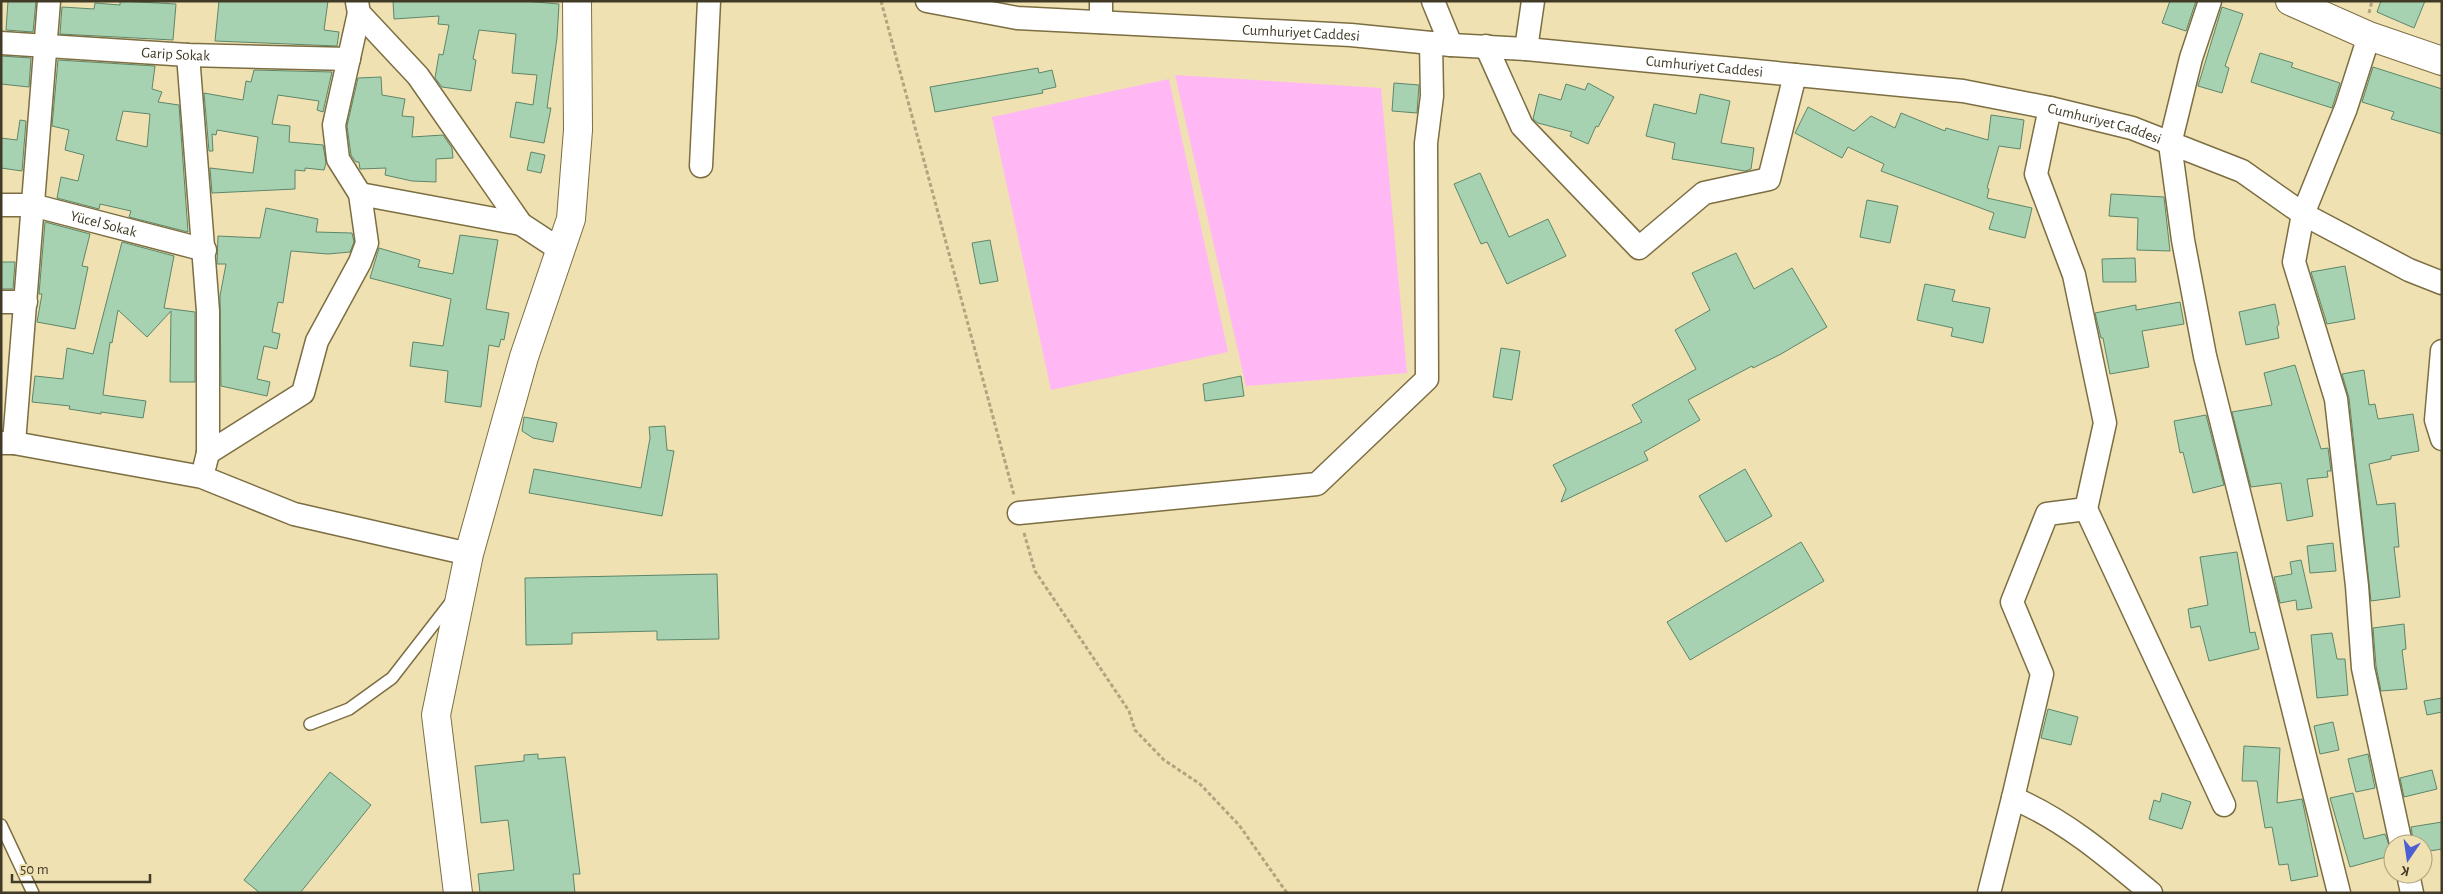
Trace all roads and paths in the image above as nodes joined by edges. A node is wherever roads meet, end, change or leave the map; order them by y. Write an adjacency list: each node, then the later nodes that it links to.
1 (50, 1): 16 (street)
2 (577, 1): 31 (street)
3 (708, 1): 24 (street)
4 (881, 1): 41 (path)
5 (927, 1): 11 (street, Cumhuriyet Caddesi)
6 (1433, 1): 14 (street)
7 (1533, 1): 17 (street)
8 (2210, 1): 23 (street)
9 (2290, 1): 12 (street)
10 (358, 7): 19 (street); 29 (street)
11 (1101, 12): 14 (street, Cumhuriyet Caddesi)
12 (2369, 36): 20 (street); 28 (street)
13 (1, 43): 16 (street, Garip Sokak)
14 (1441, 44): 15 (street, Cumhuriyet Caddesi); 41 (street)
15 (1486, 46): 17 (street, Cumhuriyet Caddesi); 21 (street)
16 (46, 47): 18 (street, Garip Sokak); 27 (street)
17 (1526, 49): 21 (street, Cumhuriyet Caddesi)
18 (188, 55): 19 (street, Garip Sokak); 30 (street)
19 (349, 59): 25 (street)
20 (2442, 61)
21 (1795, 75): 22 (street, Cumhuriyet Caddesi)
22 (2050, 108): 23 (street, Cumhuriyet Caddesi); 40 (street)
23 (2170, 144): 28 (street, Cumhuriyet Caddesi); 54 (street)
24 (701, 166)
25 (360, 194): 29 (street); 38 (street)
26 (1, 205): 27 (street, Yücel Sokak)
27 (32, 205): 30 (street, Yücel Sokak); 34 (street)
28 (2303, 214): 32 (street, Cumhuriyet Caddesi); 48 (street)
29 (521, 224): 31 (street)
30 (205, 250): 38 (street)
31 (562, 251): 42 (street)
32 (2442, 283)
33 (1, 302): 34 (street)
34 (26, 302): 37 (street)
35 (2442, 351): 36 (street)
36 (2442, 439)
37 (8, 443): 39 (street)
38 (208, 453): 39 (street)
39 (202, 477): 42 (street)
40 (2086, 509): 45 (street); 46 (street)
41 (1019, 513): 51 (path)
42 (469, 554): 43 (street)
43 (462, 588): 44 (lane); 50 (street)
44 (310, 724)
45 (2013, 798): 52 (street); 53 (street)
46 (2224, 805)
47 (1, 825): 49 (lane)
48 (2400, 834)
49 (33, 893)
50 (458, 893)
51 (1287, 893)
52 (1989, 893)
53 (2151, 893)
54 (2339, 893)

